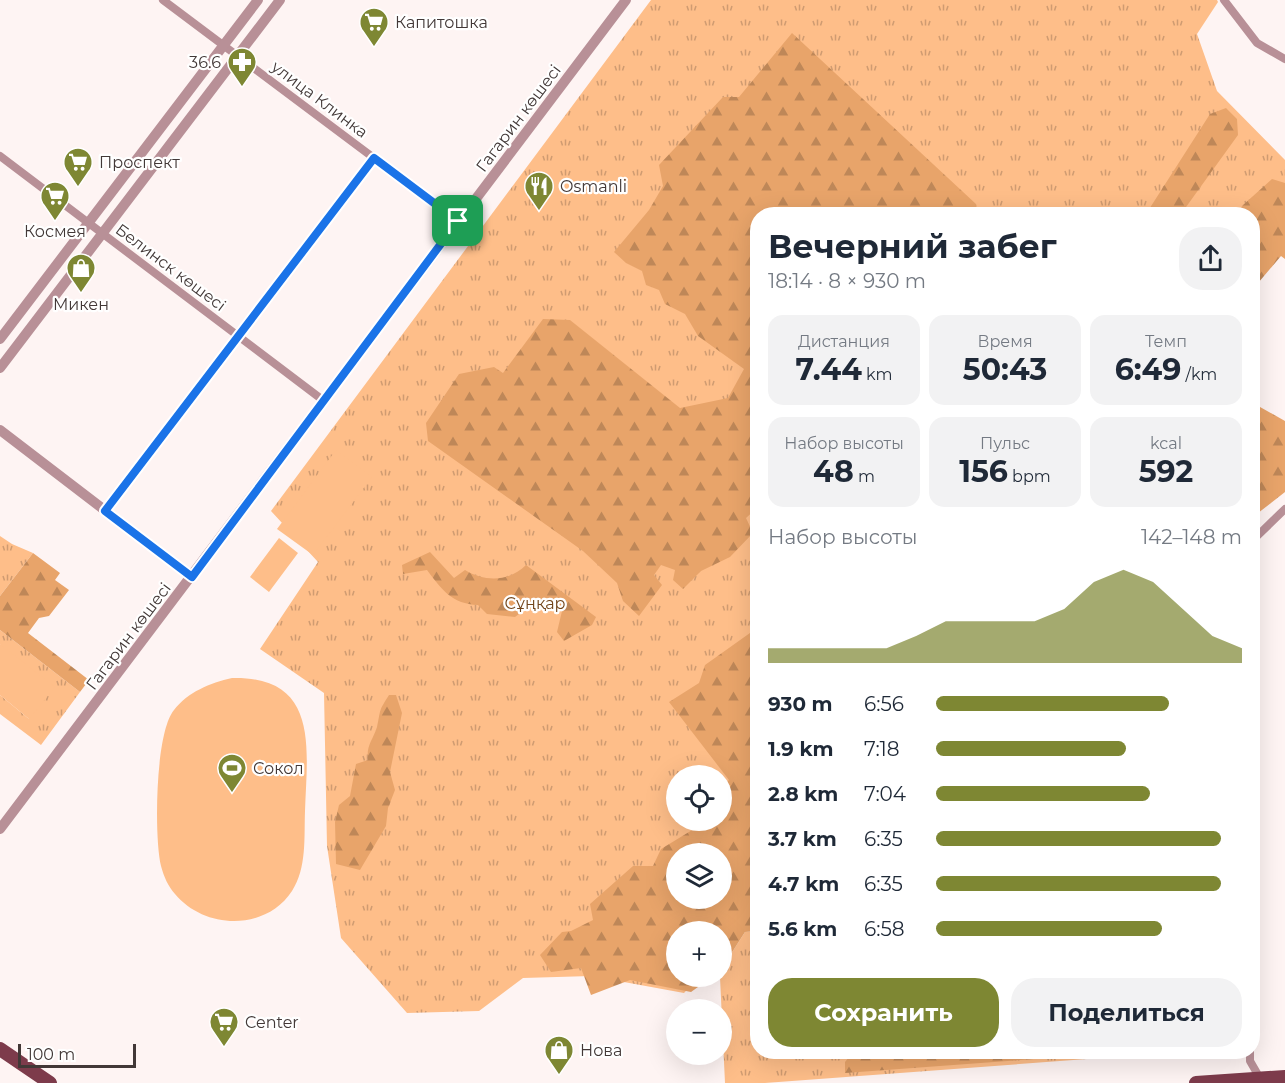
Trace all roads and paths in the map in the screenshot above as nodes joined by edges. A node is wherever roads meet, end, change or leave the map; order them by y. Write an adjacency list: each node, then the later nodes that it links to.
1 (163, 0): 6 (street, улица Клинка)
2 (258, 0): 6 (street)
3 (280, 0): 7 (street)
4 (626, 0): 11 (street, Гагарин көшесі)
5 (1224, 0): 8 (street)
6 (224, 46): 7 (street, улица Клинка); 12 (street)
7 (237, 56): 10 (street, улица Клинка); 13 (street)
8 (1285, 59)
9 (0, 156): 12 (street, Белинск көшесі)
10 (374, 158): 11 (street, улица Клинка); 14 (street)
11 (458, 221): 17 (street, Гагарин көшесі)
12 (89, 223): 13 (street, Белинск көшесі); 15 (street)
13 (102, 234): 14 (street, Белинск көшесі); 16 (street)
14 (238, 336): 17 (street, Белинск көшесі); 20 (street)
15 (0, 339)
16 (0, 368)
17 (324, 401): 22 (street, Гагарин көшесі)
18 (0, 430): 20 (street)
19 (1285, 508): 21 (street)
20 (105, 511): 22 (street)
21 (1260, 533)
22 (192, 577): 23 (street, Гагарин көшесі)
23 (0, 829)
24 (0, 1049): 28 (main road)
25 (1250, 1059): 27 (street)
26 (1285, 1077): 27 (main road)
27 (1261, 1081): 29 (main road)
28 (50, 1083)
29 (1196, 1083)

